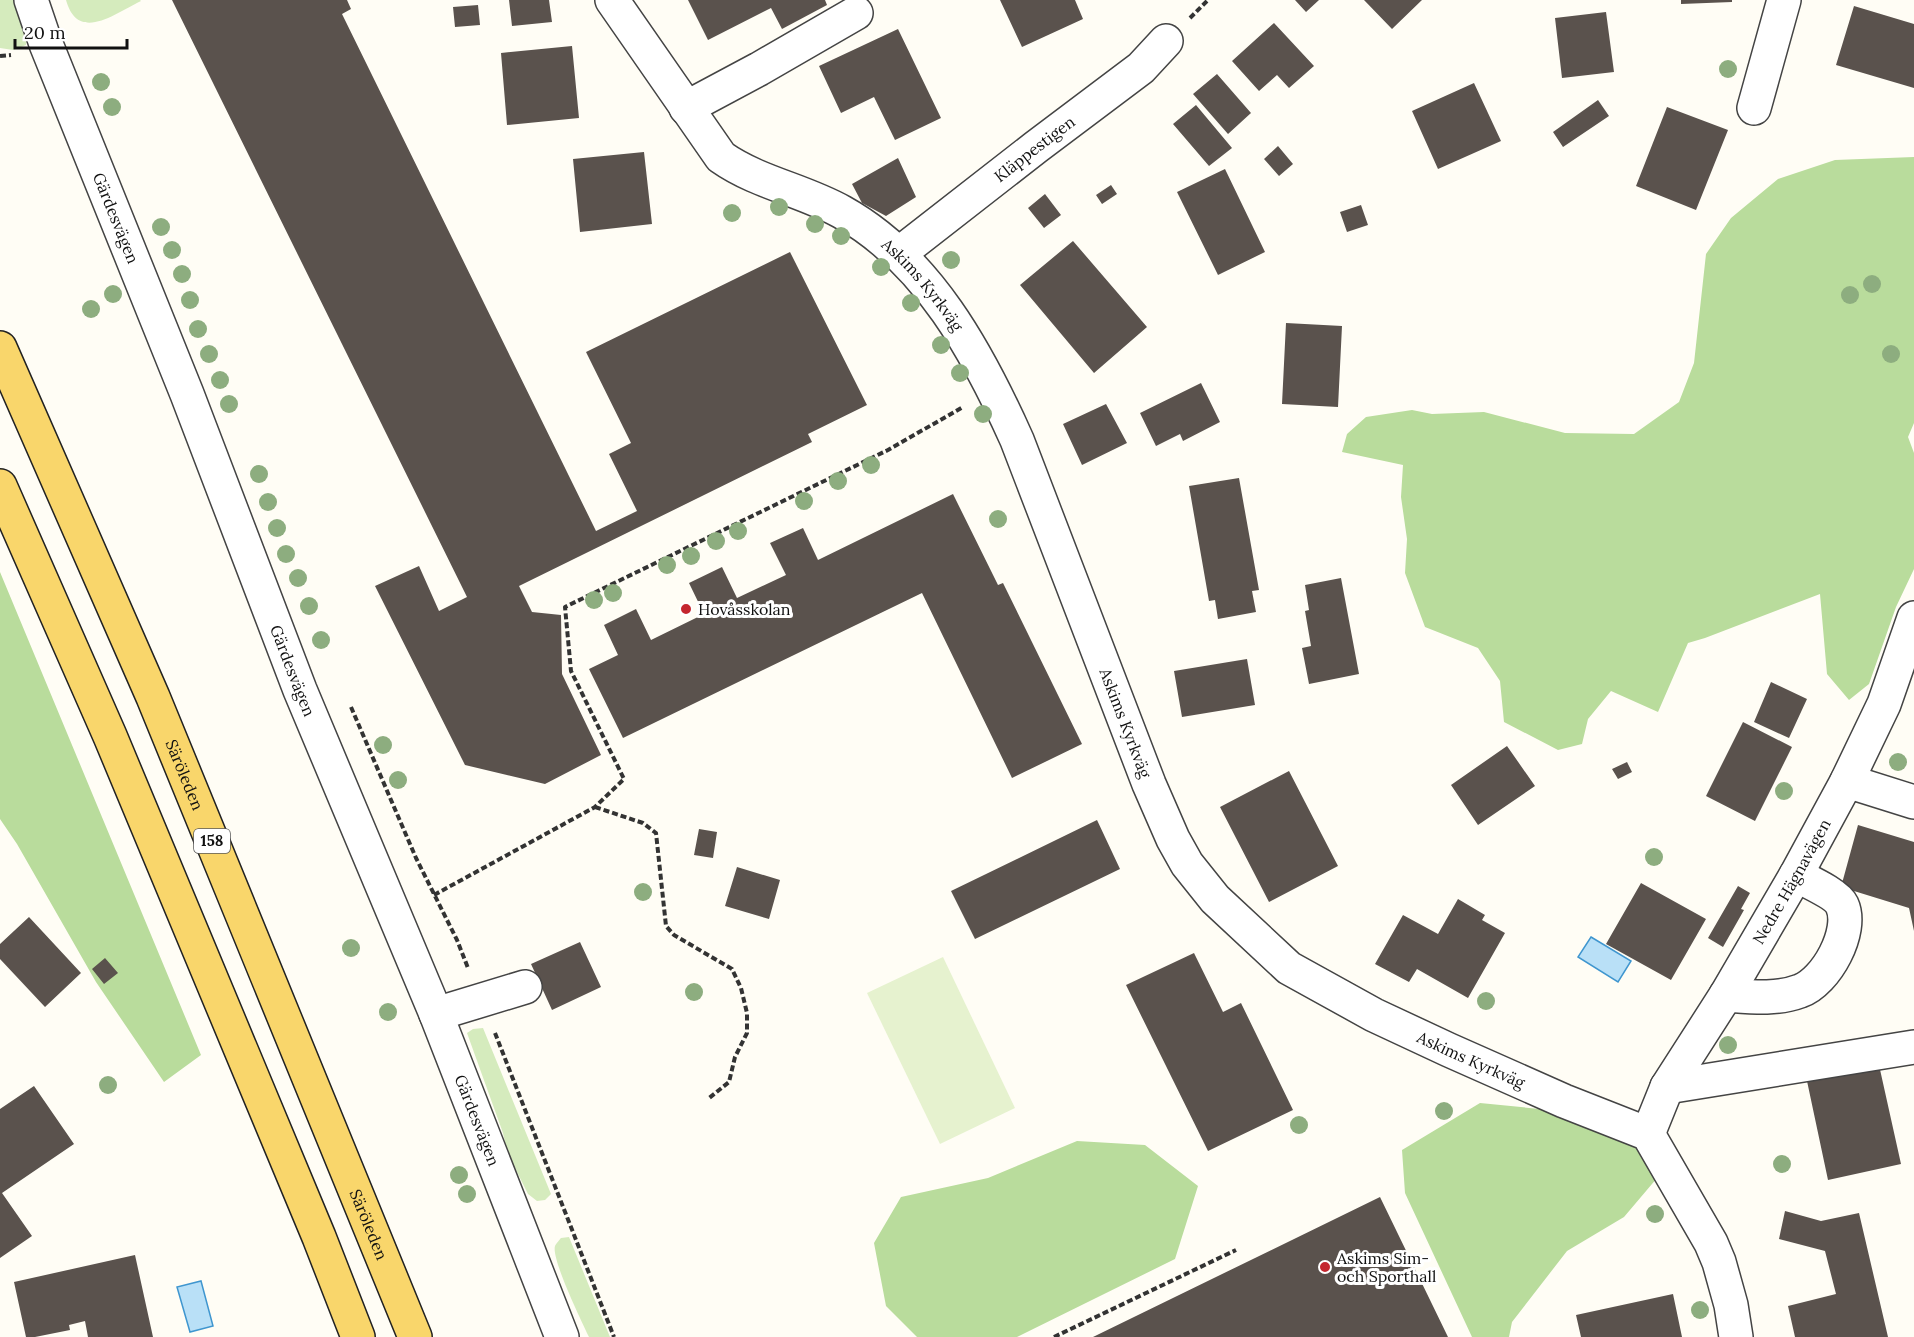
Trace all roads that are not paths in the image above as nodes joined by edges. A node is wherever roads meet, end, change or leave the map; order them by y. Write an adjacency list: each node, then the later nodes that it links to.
1 (31, 0): 17 (street, Gärdesvägen)
2 (612, 0): 6 (street, Askims Kyrkväg)
3 (1784, 0): 7 (street)
4 (856, 13): 6 (street)
5 (1166, 41): 8 (street, Kläppestigen)
6 (686, 108): 8 (street, Askims Kyrkväg)
7 (1754, 108)
8 (900, 253): 20 (street, Askims Kyrkväg)
9 (0, 348): 22 (main road, Säröleden / 158)
10 (0, 486): 21 (main road)
11 (1914, 618): 12 (street, Nedre Hägnavägen)
12 (1847, 781): 13 (street); 14 (street, Nedre Hägnavägen)
13 (1914, 802)
14 (1796, 875): 16 (street, Nedre Hägnavägen); 16 (street)
15 (525, 987): 17 (street)
16 (1726, 995): 19 (street, Nedre Hägnavägen)
17 (436, 1014): 23 (street, Gärdesvägen)
18 (1914, 1047): 19 (street)
19 (1667, 1088): 20 (street, Nedre Hägnavägen)
20 (1648, 1134): 24 (street)
21 (358, 1337)
22 (415, 1337)
23 (562, 1337)
24 (1736, 1337)

